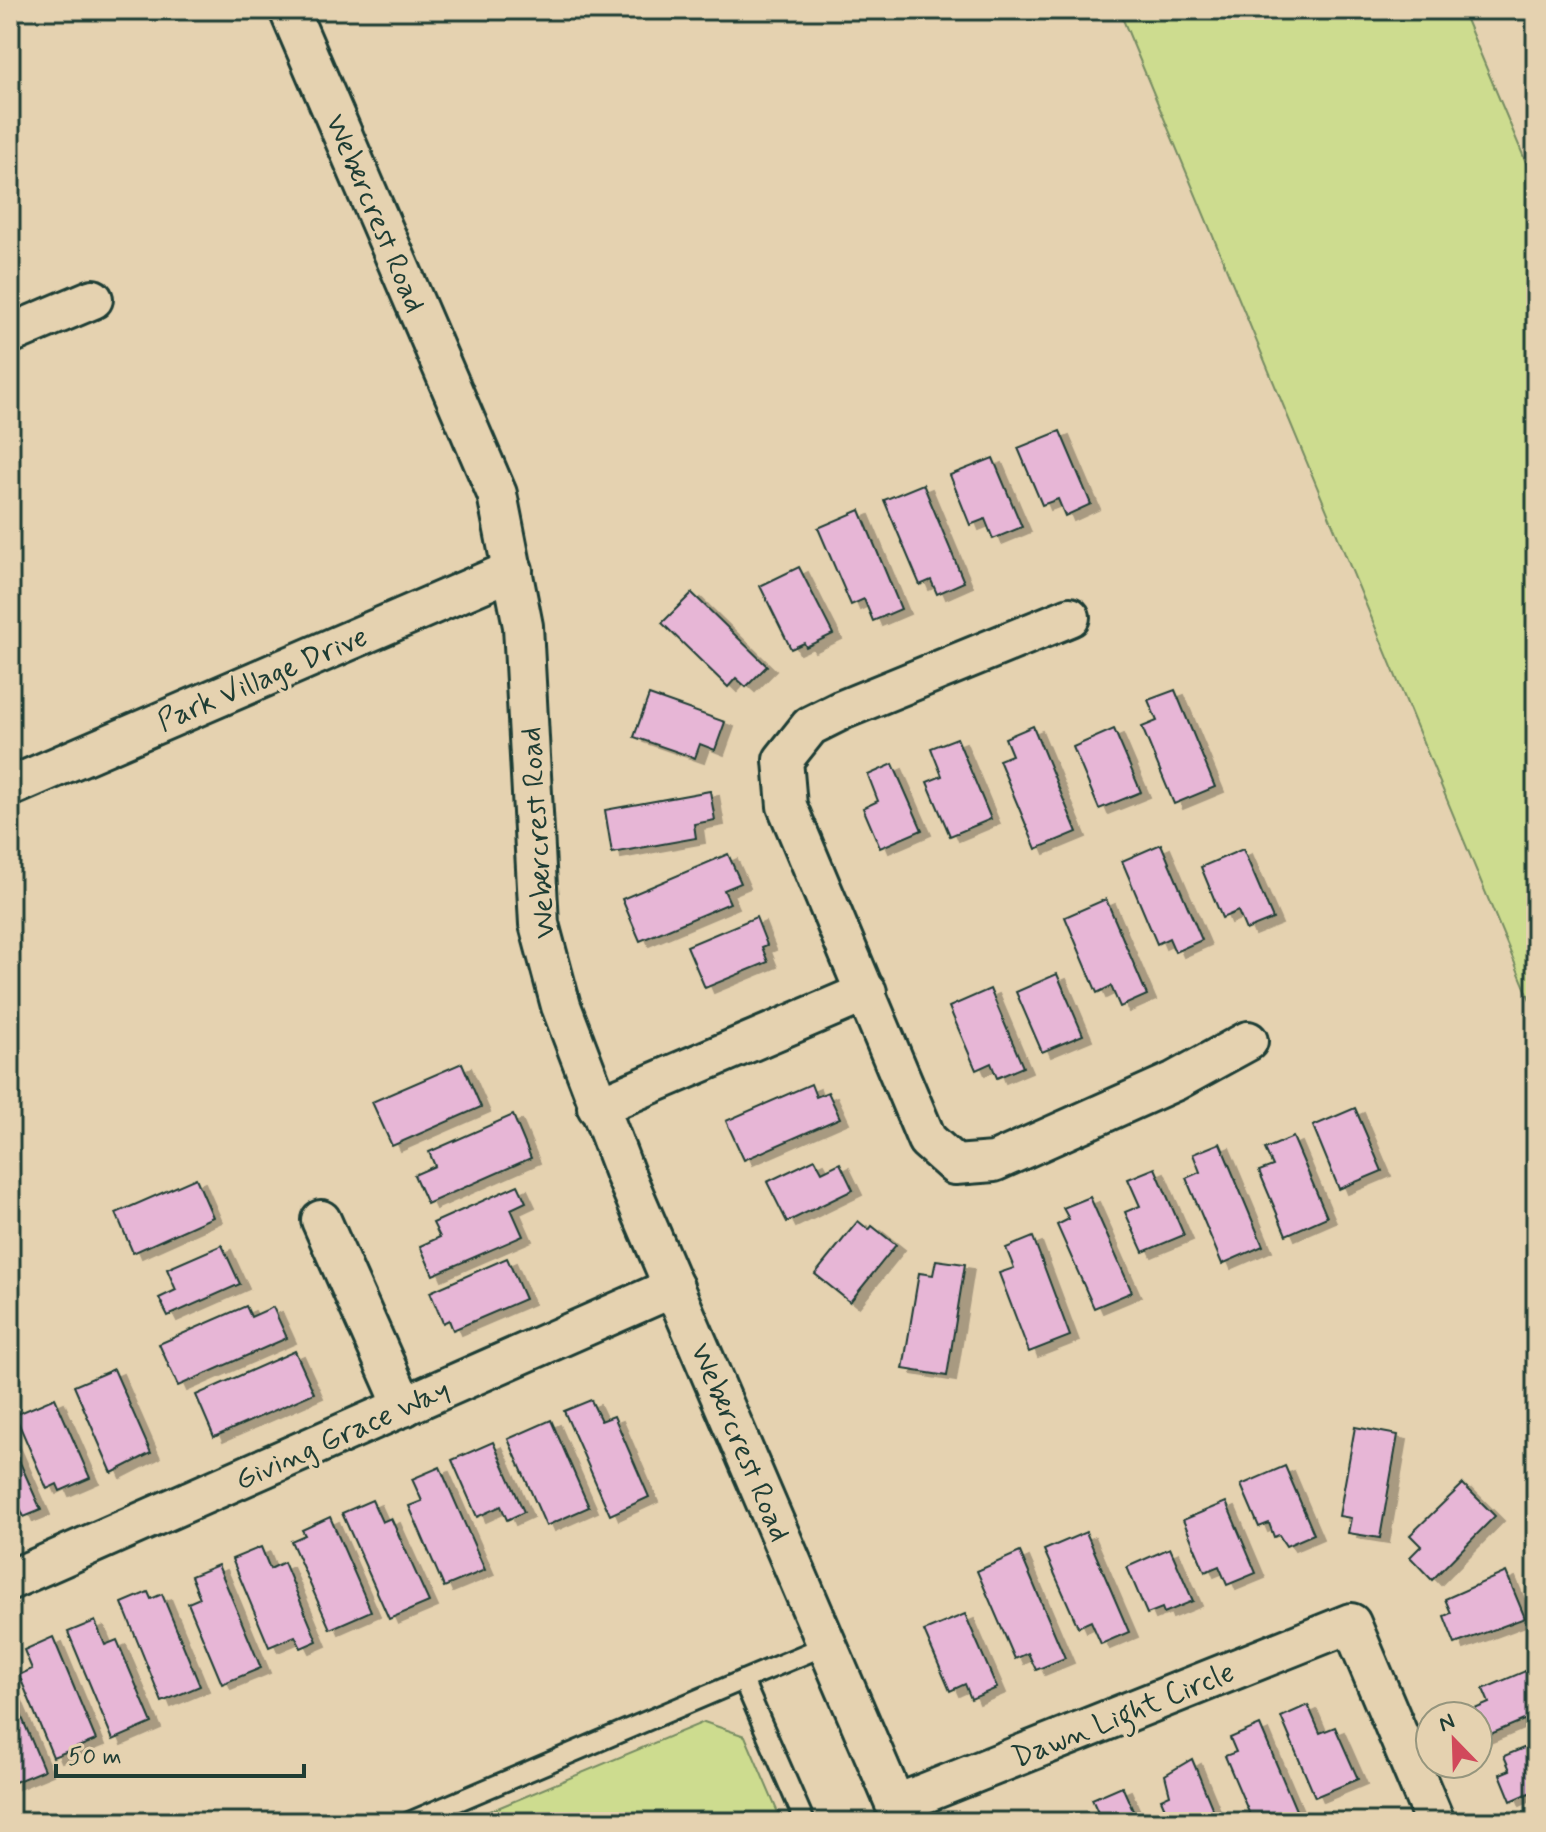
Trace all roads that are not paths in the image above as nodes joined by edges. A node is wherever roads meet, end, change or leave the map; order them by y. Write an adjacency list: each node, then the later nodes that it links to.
1 (289, 10): 4 (street, Webercrest Road)
2 (93, 299): 3 (street)
3 (10, 334)
4 (513, 570): 6 (street, Park Village Drive); 9 (street, Webercrest Road)
5 (1070, 617): 7 (street)
6 (10, 787)
7 (867, 992): 8 (street); 9 (street)
8 (1248, 1041)
9 (597, 1107): 11 (street, Webercrest Road)
10 (321, 1220): 12 (street)
11 (674, 1287): 12 (street, Giving Grace Way); 14 (street, Webercrest Road)
12 (404, 1407): 13 (street, Giving Grace Way)
13 (10, 1580)
14 (829, 1644): 15 (lane); 16 (street, Webercrest Road)
15 (743, 1680): 17 (lane); 18 (lane)
16 (899, 1813): 19 (street, Dawn Light Circle)
17 (409, 1822)
18 (805, 1822)
19 (1435, 1822)

